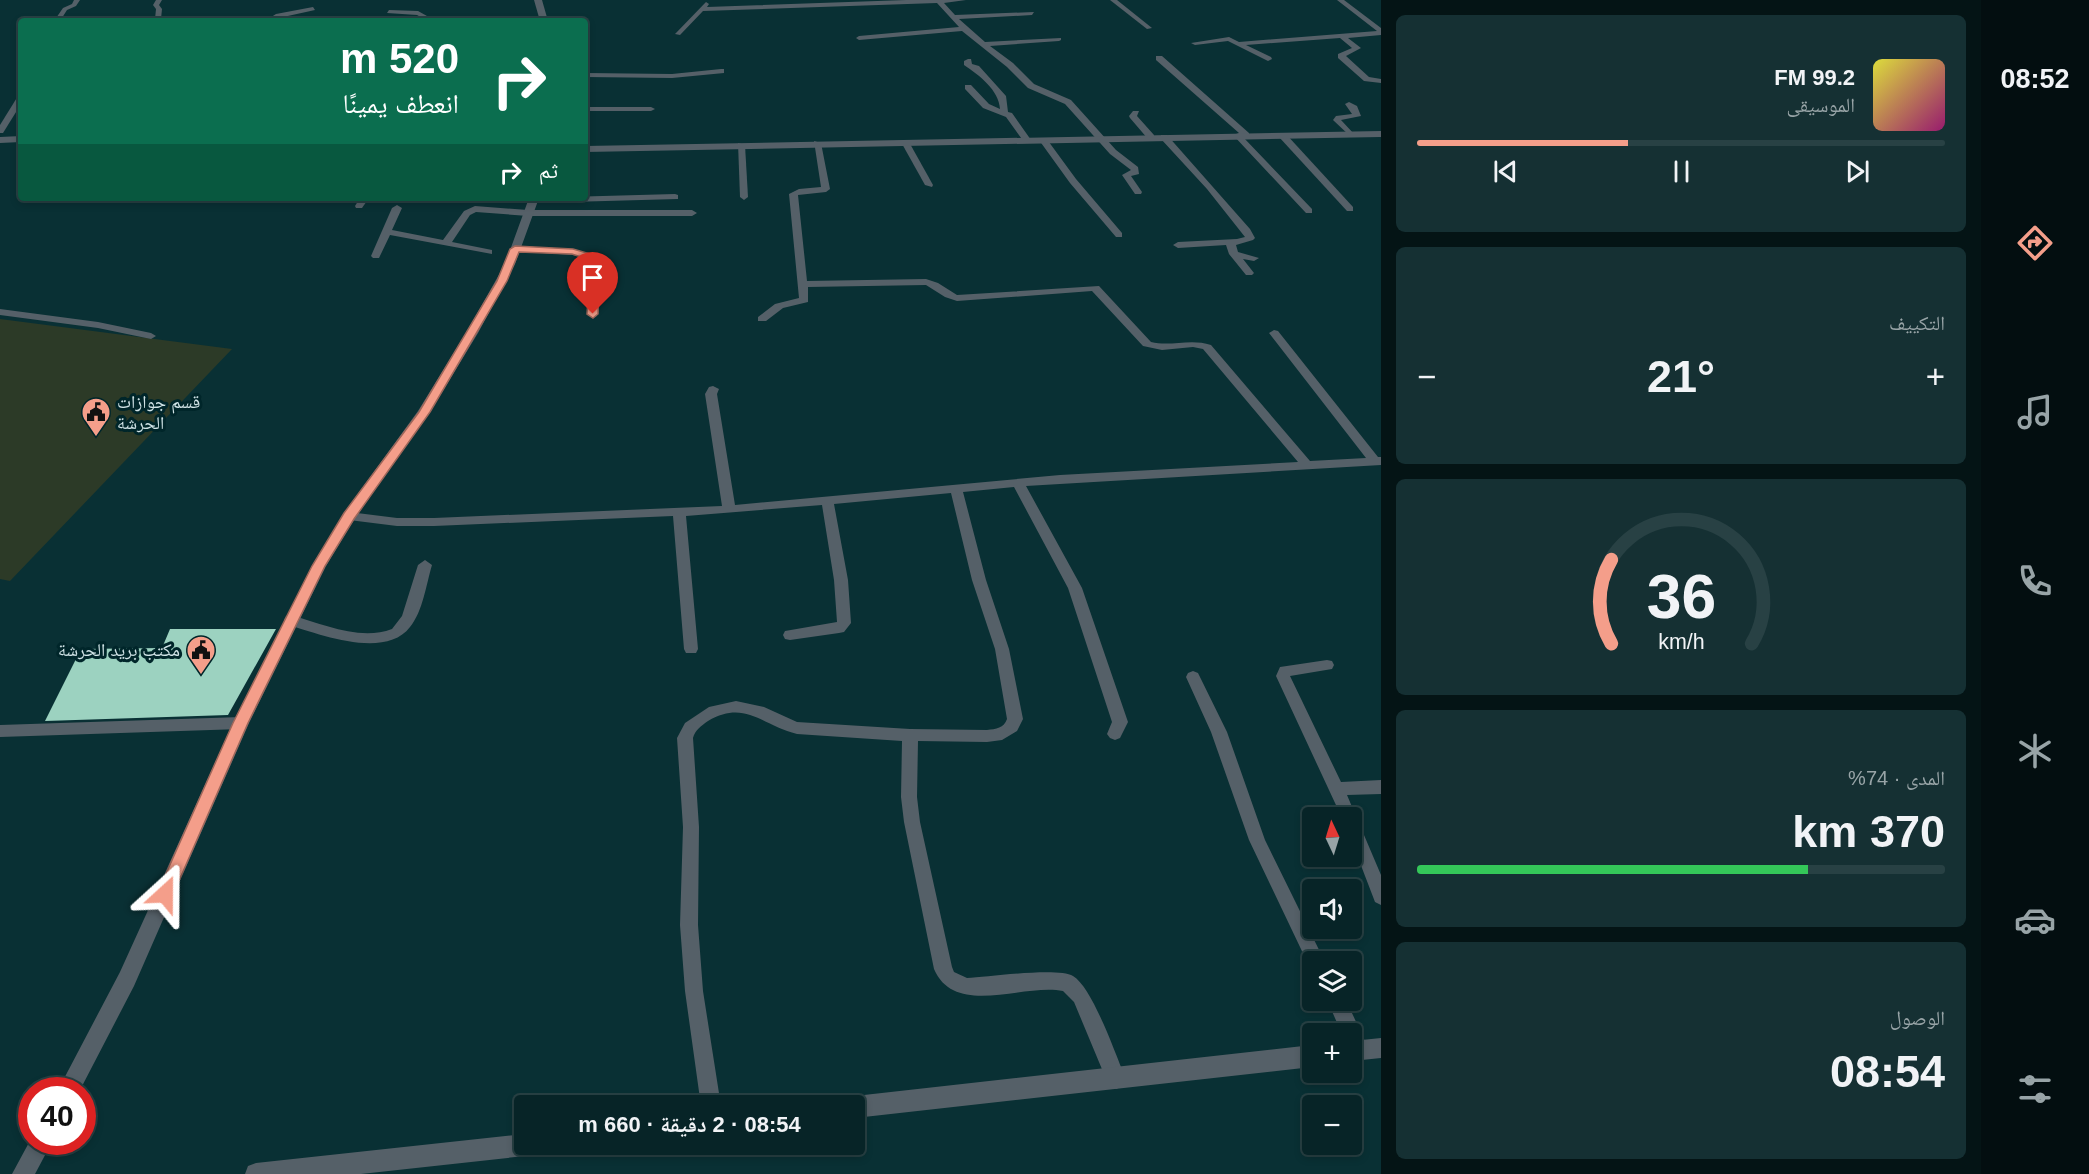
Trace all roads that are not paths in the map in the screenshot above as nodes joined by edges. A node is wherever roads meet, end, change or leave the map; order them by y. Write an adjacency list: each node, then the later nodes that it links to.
1 (77, 0): 14 (street)
2 (159, 0): 15 (street)
3 (538, 0): 18 (street)
4 (709, 0): 10 (street)
5 (963, 0): 8 (street)
6 (1113, 0): 19 (street)
7 (1340, 0): 21 (street)
8 (939, 1): 10 (street); 13 (street)
9 (313, 9): 16 (street)
10 (702, 9): 22 (street)
11 (388, 12): 17 (street)
12 (1032, 13): 13 (street)
13 (953, 17): 20 (street)
14 (59, 18)
15 (158, 18)
16 (273, 18)
17 (427, 18)
18 (543, 18)
19 (1149, 28)
20 (964, 29): 24 (street); 27 (street)
21 (1381, 32): 23 (street)
22 (678, 34)
23 (1342, 36): 28 (street); 34 (street)
24 (859, 38)
25 (1059, 39): 27 (street)
26 (1195, 43): 28 (street)
27 (982, 44): 50 (street)
28 (1238, 44): 30 (street)
29 (1159, 58): 45 (street)
30 (1268, 59)
31 (968, 61): 40 (street)
32 (721, 70): 33 (street)
33 (588, 75)
34 (1381, 81)
35 (968, 87): 40 (street)
36 (18, 103): 42 (street)
37 (1349, 104): 43 (street)
38 (588, 109): 39 (street)
39 (651, 110)
40 (1004, 112): 52 (street)
41 (1136, 113): 47 (street)
42 (0, 130)
43 (1350, 134): 44 (street); 46 (street)
44 (1381, 134)
45 (1241, 135): 46 (street); 48 (street); 65 (street)
46 (1282, 135): 64 (street)
47 (1151, 137): 48 (street); 50 (street)
48 (1164, 137): 69 (street)
49 (18, 139): 51 (street)
50 (1101, 139): 53 (street); 59 (street)
51 (0, 140)
52 (1027, 140): 53 (street); 54 (street)
53 (1043, 140): 68 (street)
54 (905, 142): 55 (street); 58 (street)
55 (817, 143): 56 (street); 78 (street)
56 (741, 145): 57 (street); 61 (street)
57 (588, 149)
58 (929, 185)
59 (1138, 192)
60 (675, 197): 62 (street)
61 (744, 197)
62 (532, 204): 66 (street); 70 (street); 72 (street)
63 (397, 208): 67 (street)
64 (1350, 209)
65 (1309, 211)
66 (692, 213)
67 (387, 232): 70 (street); 75 (street)
68 (1119, 235)
69 (1230, 242): 71 (street); 74 (street)
70 (446, 243): 73 (street)
71 (1178, 245)
72 (515, 249): 80 (street); 92 (street)
73 (489, 252)
74 (1234, 254): 76 (street); 77 (street)
75 (376, 256)
76 (1254, 258)
77 (1249, 273)
78 (803, 284): 81 (street); 86 (street)
79 (0, 312): 83 (street)
80 (593, 314)
81 (762, 319)
82 (1274, 333): 85 (street)
83 (152, 336)
84 (713, 389): 90 (street)
85 (1378, 461): 86 (street)
86 (1307, 465): 87 (street)
87 (1018, 483): 88 (street); 101 (street)
88 (956, 489): 89 (street); 102 (street)
89 (826, 501): 90 (street); 95 (street)
90 (729, 510): 91 (street)
91 (680, 513): 92 (street); 96 (street)
92 (349, 516): 94 (street)
93 (425, 565): 94 (street)
94 (291, 620): 99 (street)
95 (790, 635)
96 (691, 649)
97 (1326, 665): 104 (street)
98 (1192, 677): 108 (street)
99 (241, 723): 100 (street); 112 (street)
100 (0, 731)
101 (1115, 734)
102 (910, 735): 113 (street); 114 (street)
103 (1381, 786): 104 (street)
104 (1336, 789): 105 (street)
105 (1345, 807)
106 (1362, 848): 107 (street)
107 (1381, 897)
108 (1311, 951)
109 (1342, 1011): 110 (street)
110 (1364, 1050)
111 (1302, 1057): 113 (street)
112 (76, 1077)
113 (1116, 1080): 115 (street)
114 (709, 1095)
115 (865, 1106)
116 (514, 1146): 119 (street)
117 (34, 1155): 118 (street)
118 (23, 1174)
119 (256, 1174)

